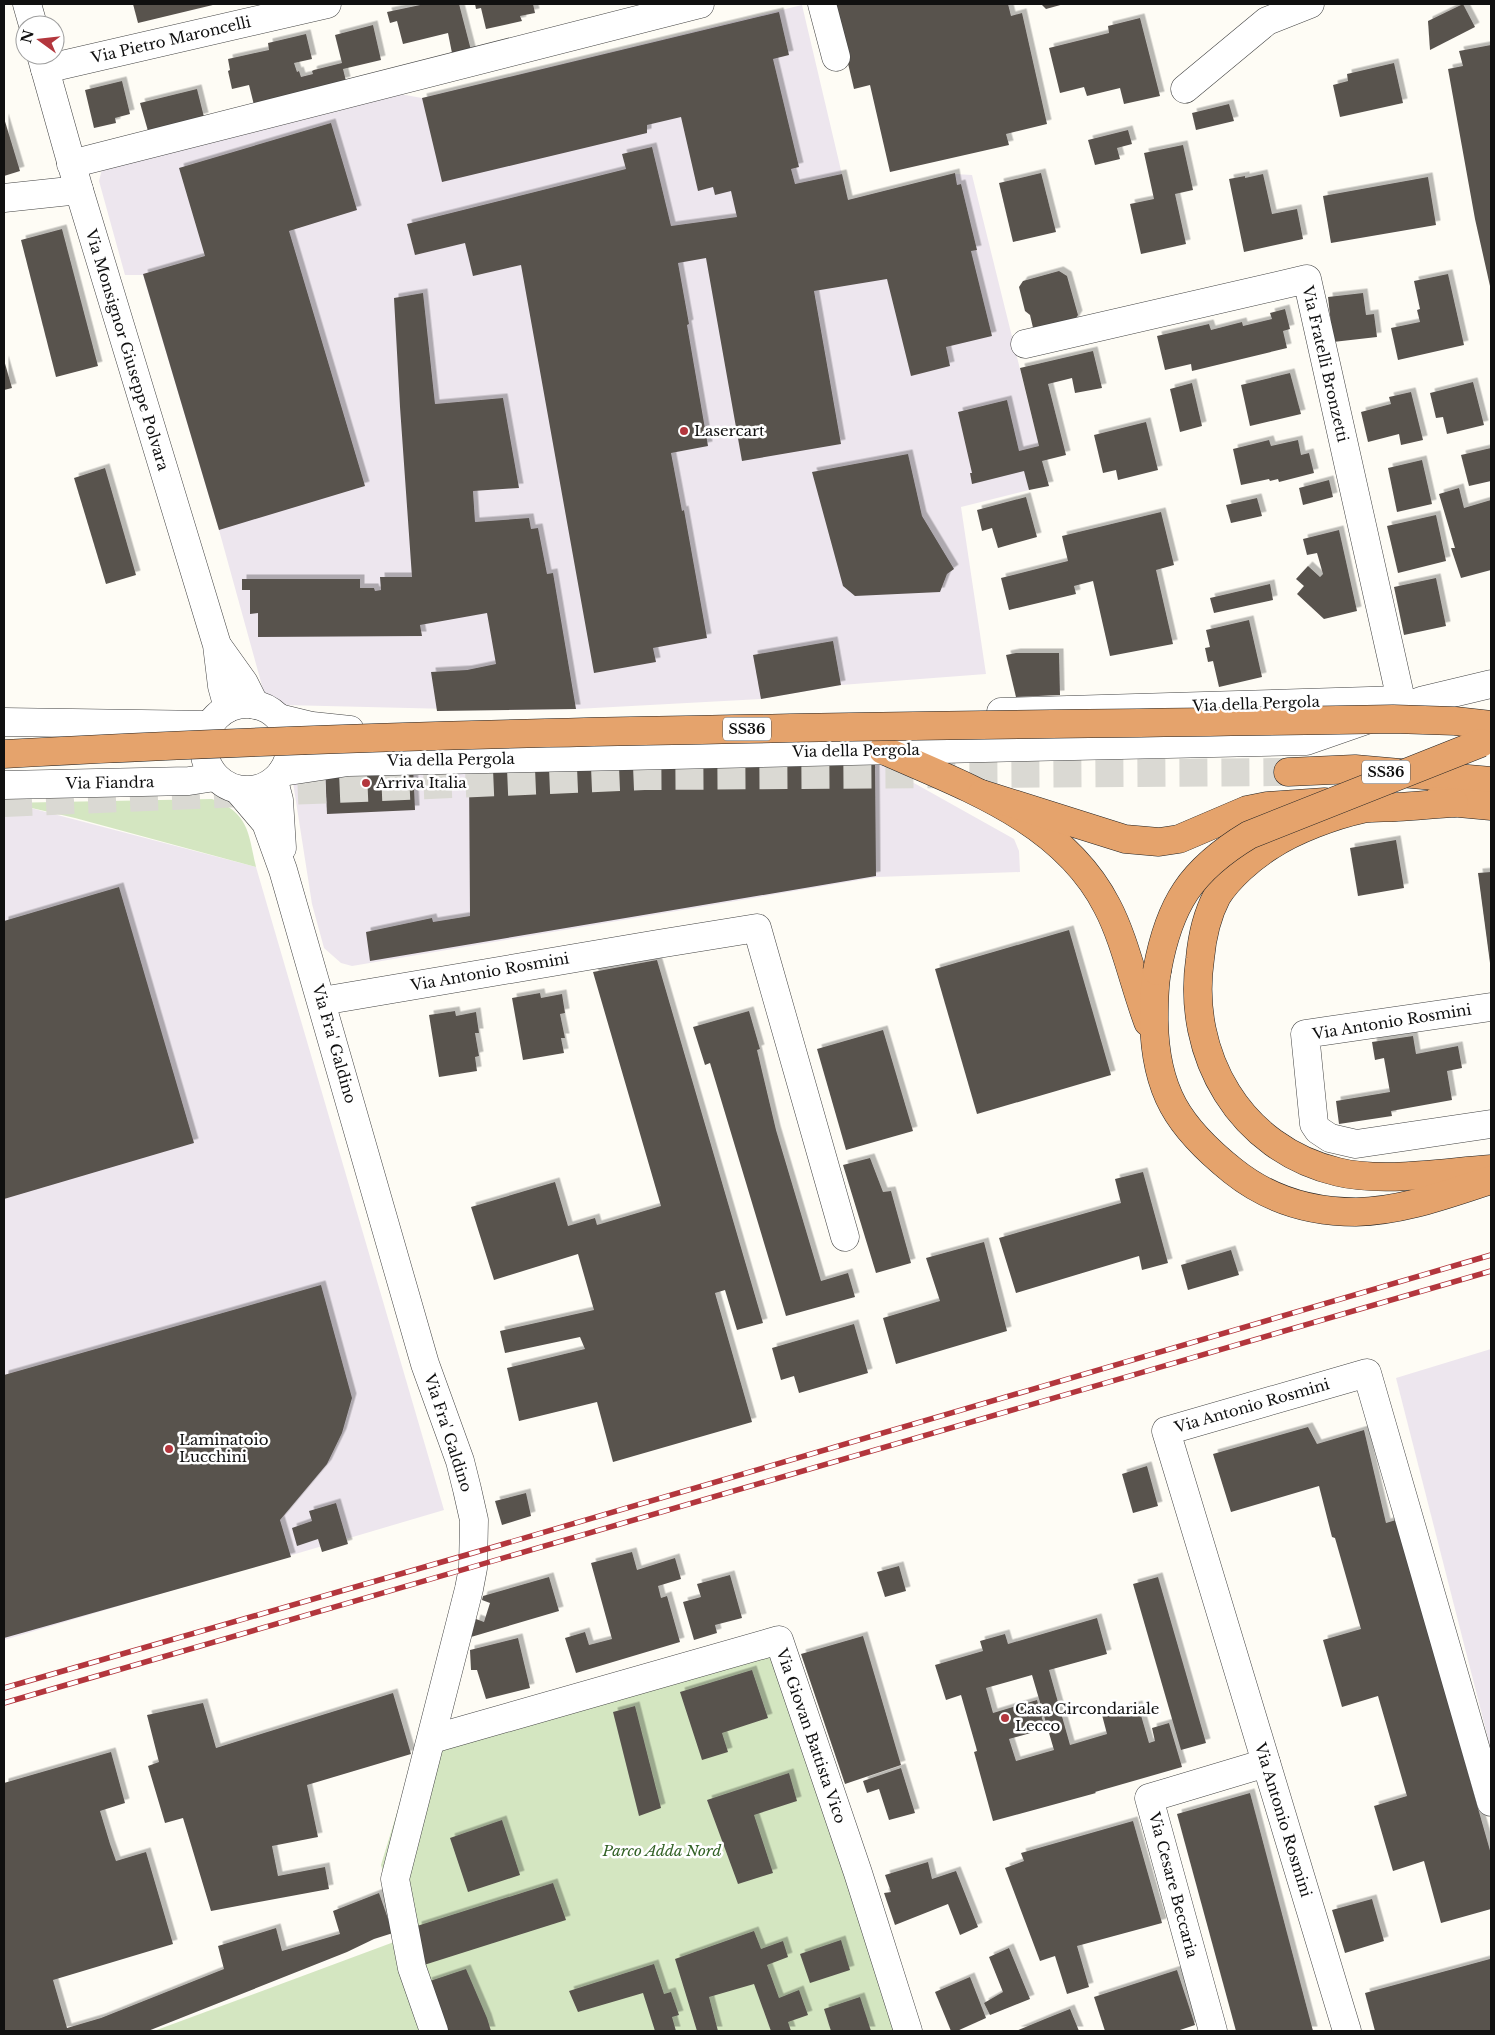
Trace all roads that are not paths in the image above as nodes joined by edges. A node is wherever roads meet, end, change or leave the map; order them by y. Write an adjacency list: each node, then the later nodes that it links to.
1 (327, 4): 6 (street, Via Pietro Maroncelli)
2 (700, 4): 9 (street)
3 (822, 4): 5 (street)
4 (1310, 4): 8 (street)
5 (836, 57)
6 (65, 58)
7 (44, 65): 9 (street, Via Monsignor Giuseppe Polvara)
8 (1185, 89)
9 (71, 164): 10 (street, Via Monsignor Giuseppe Polvara)
10 (79, 190): 11 (street); 13 (street, Via Monsignor Giuseppe Polvara)
11 (4, 198)
12 (1025, 344): 15 (street, Via Fratelli Bronzetti)
13 (217, 645): 16 (street, Via Monsignor Giuseppe Polvara); 17 (street, Via Monsignor Giuseppe Polvara)
14 (1491, 684): 15 (street, Via della Pergola)
15 (1412, 700): 18 (street, Via della Pergola); 22 (street, Via della Pergola)
16 (255, 705): 17 (street); 18 (street)
17 (219, 716): 19 (street); 26 (street)
18 (279, 718): 25 (street)
19 (4, 722)
20 (1491, 725): 23 (highway, SS36, bridge)
21 (1491, 739): 34 (highway, bridge)
22 (884, 750): 25 (street, Via della Pergola); 29 (highway)
23 (4, 754)
24 (1288, 772): 28 (highway, SS36)
25 (278, 777): 26 (street); 31 (street, Via Fra' Galdino)
26 (227, 783): 27 (street, Via Fiandra); 31 (street, Via Fra' Galdino)
27 (4, 784)
28 (1487, 793): 30 (highway)
29 (982, 794): 30 (highway); 34 (highway)
30 (1454, 803): 36 (highway)
31 (283, 870): 32 (street, Via Fra' Galdino)
32 (322, 1001): 38 (street, Via Antonio Rosmini); 39 (street, Via Fra' Galdino)
33 (1491, 1007): 35 (street, Via Antonio Rosmini)
34 (1155, 1043): 37 (highway)
35 (1491, 1124)
36 (1491, 1169)
37 (1491, 1180)
38 (845, 1237)
39 (432, 1739): 42 (street, Via Fra' Galdino); 43 (street, Via Giovan Battista Vico)
40 (1266, 1763): 41 (street, Via Antonio Rosmini); 44 (street, Via Cesare Beccaria); 45 (street, Via Antonio Rosmini)
41 (1491, 1802)
42 (434, 2031)
43 (908, 2031)
44 (1213, 2031)
45 (1347, 2031)

